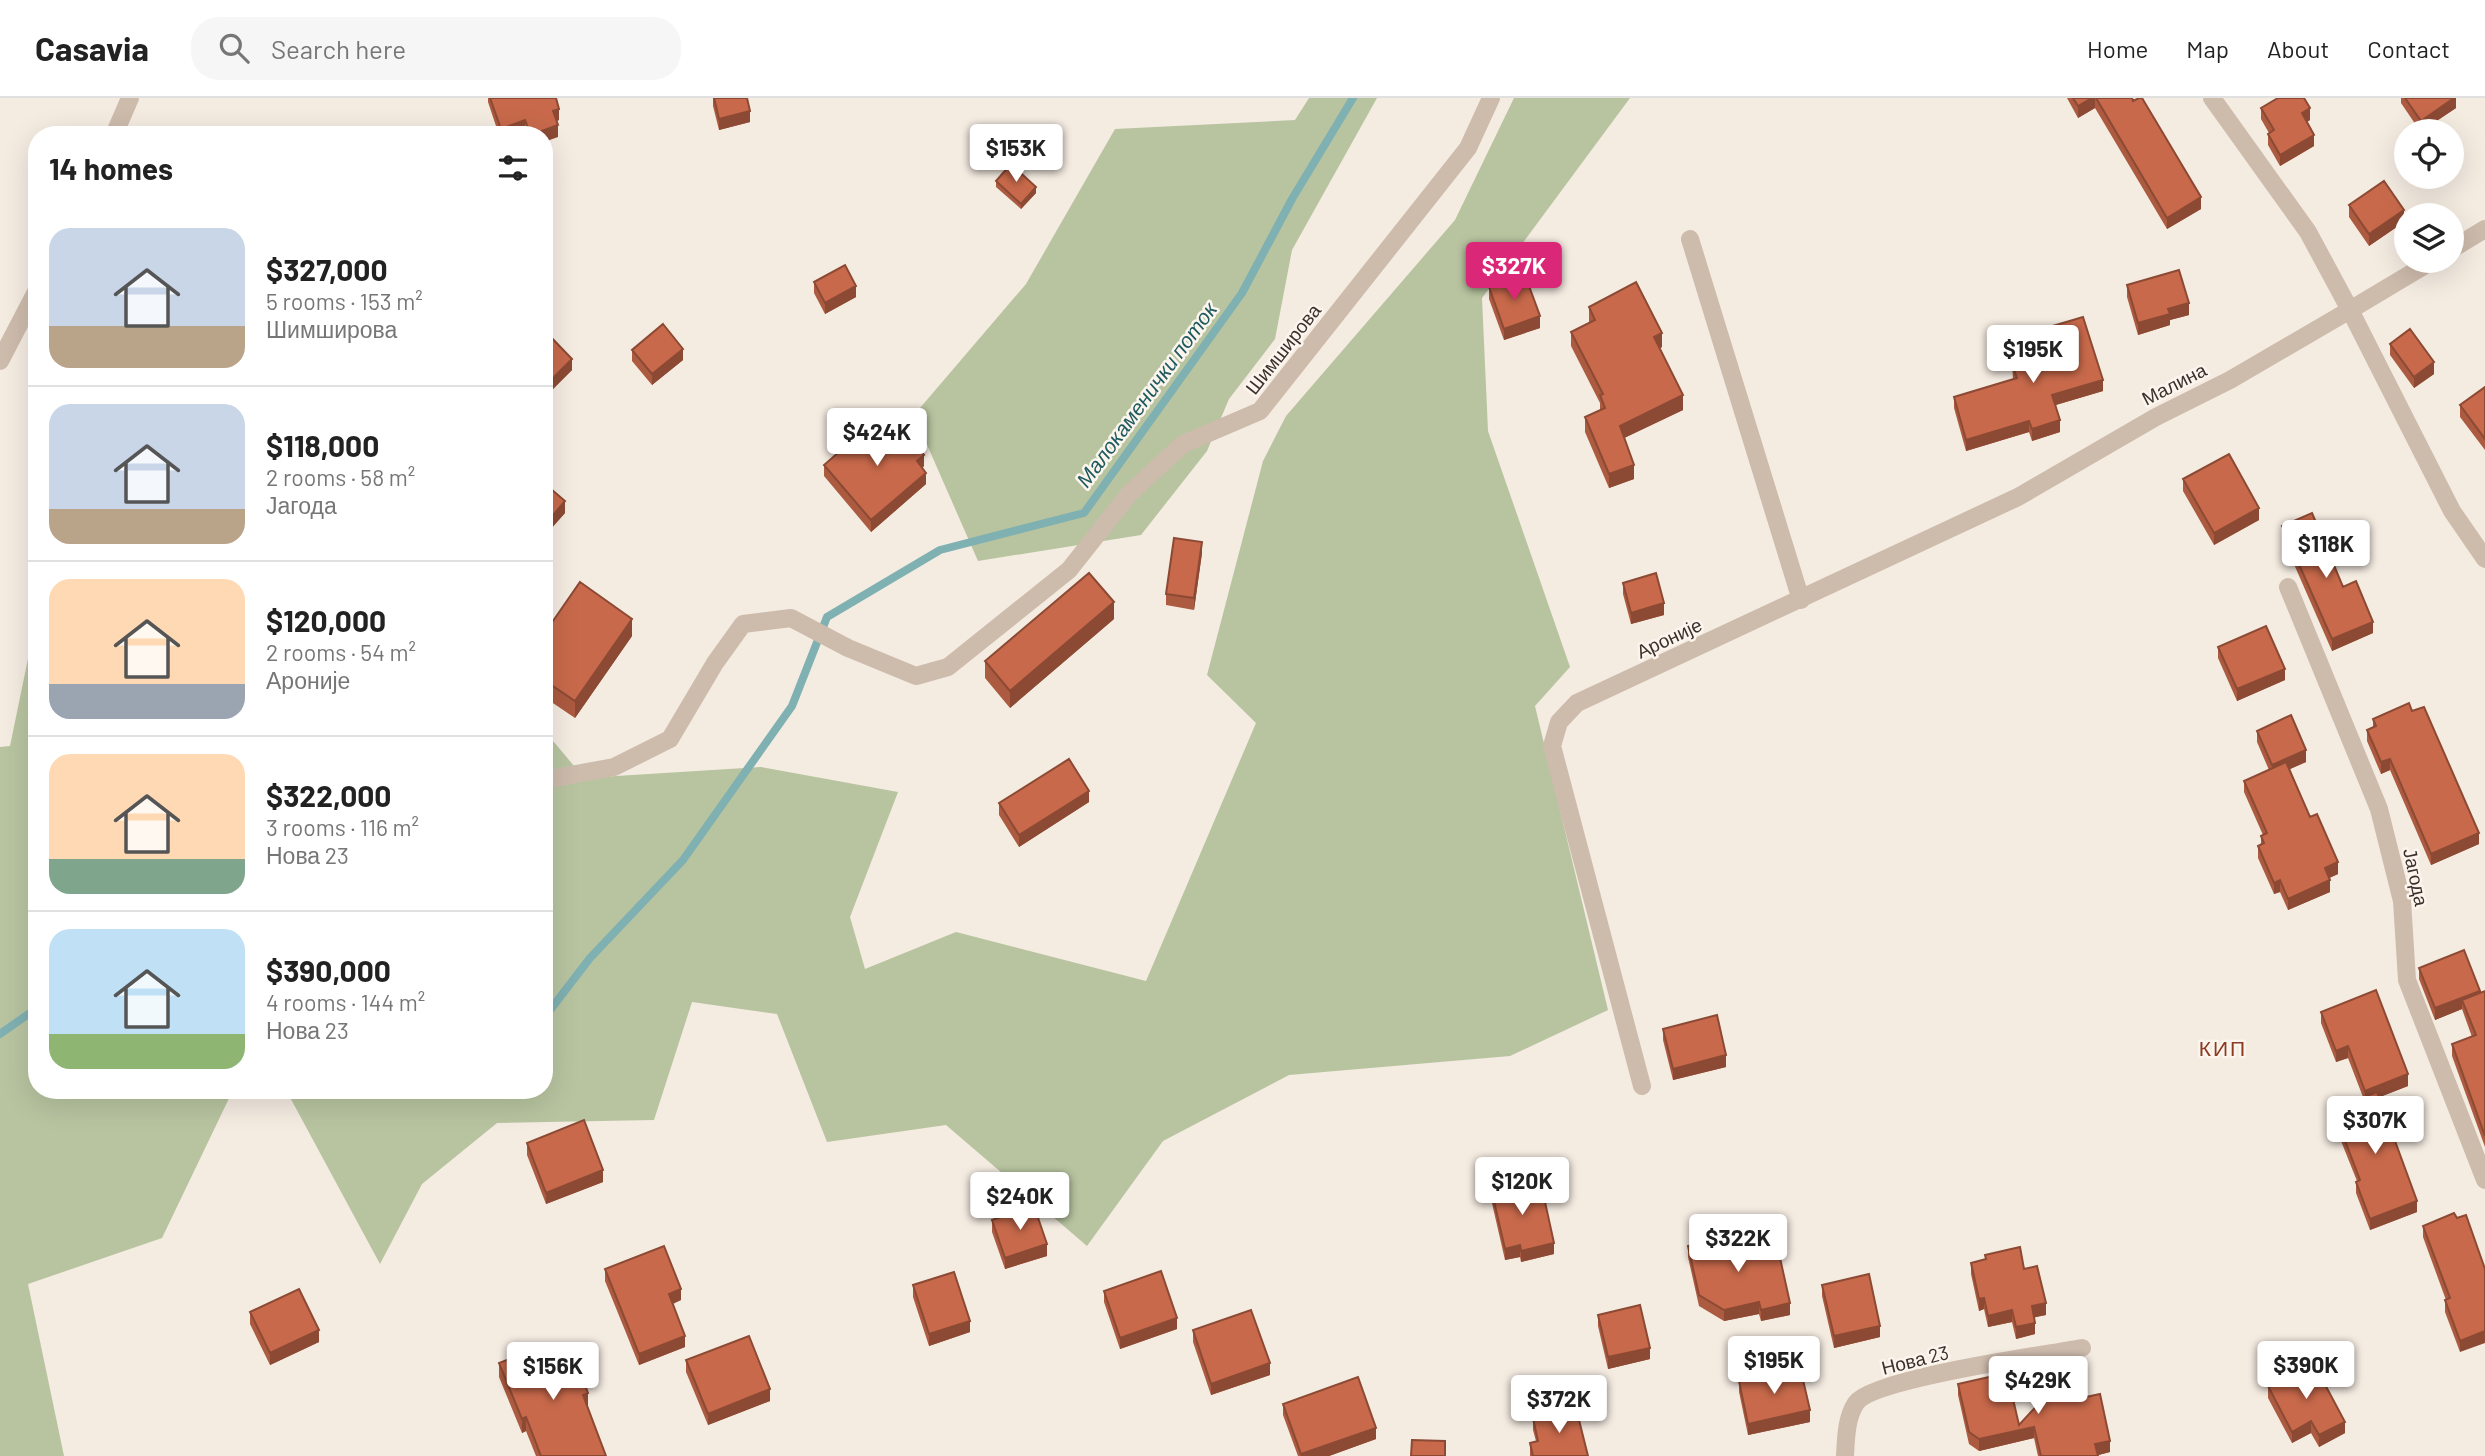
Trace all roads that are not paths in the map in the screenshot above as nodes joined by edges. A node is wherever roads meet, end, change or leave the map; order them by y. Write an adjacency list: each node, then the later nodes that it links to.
1 (130, 98): 4 (street)
2 (1491, 98): 15 (street, Шимширова)
3 (2212, 98): 10 (street)
4 (118, 126)
5 (2485, 229): 7 (street)
6 (1689, 239): 14 (street)
7 (2464, 242)
8 (2412, 273): 10 (street, Малина)
9 (28, 307): 11 (street)
10 (2350, 310): 12 (street); 14 (street, Малина)
11 (0, 361)
12 (2485, 559)
13 (2288, 587): 17 (street, Јагода)
14 (1801, 600): 16 (street, Ароније)
15 (553, 778)
16 (1642, 1086)
17 (2485, 1180)
18 (2082, 1348): 19 (street, Нова 23)
19 (1844, 1456)

